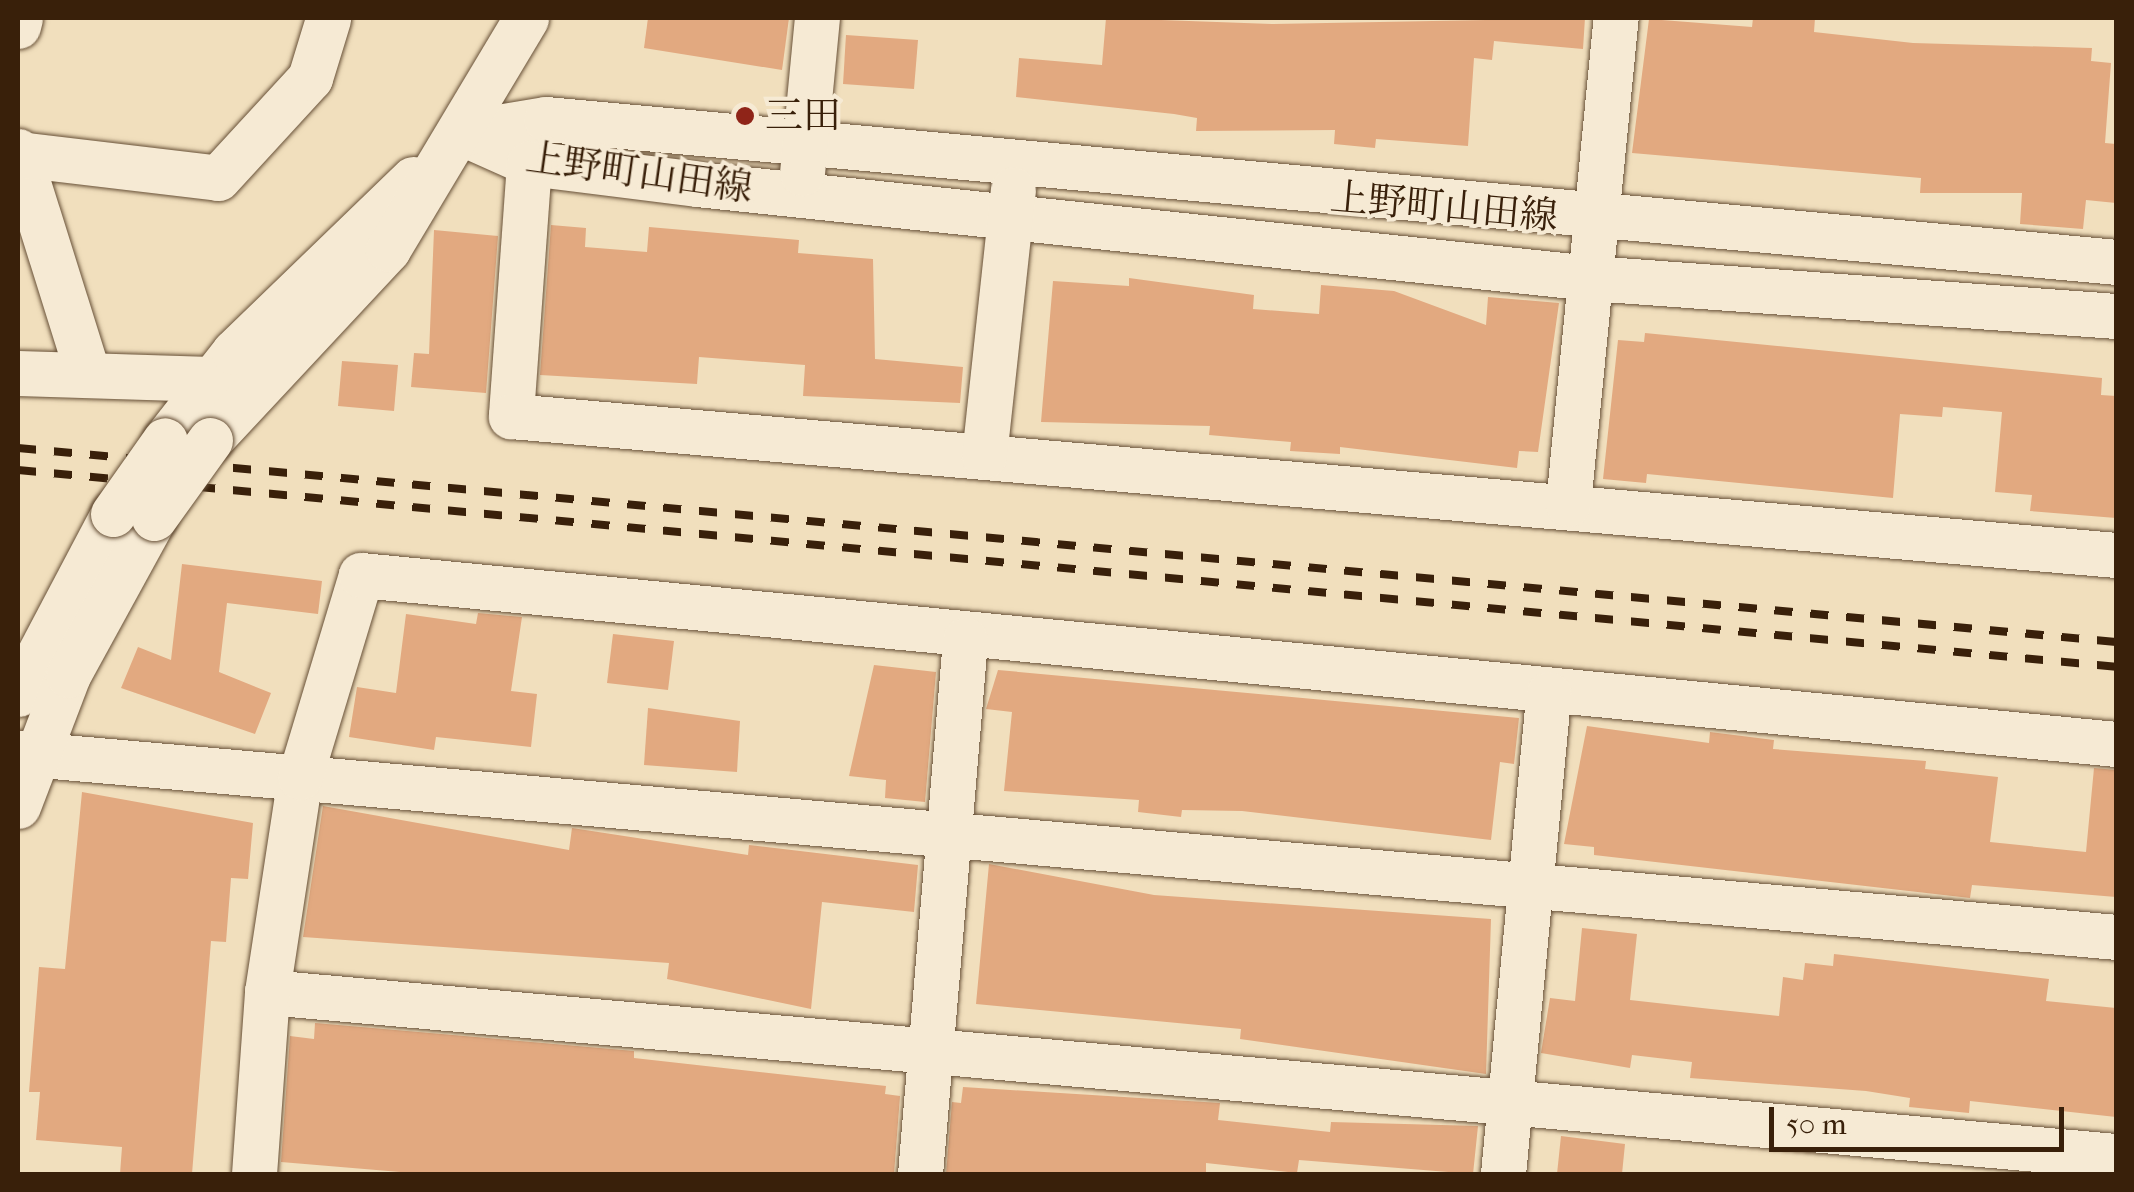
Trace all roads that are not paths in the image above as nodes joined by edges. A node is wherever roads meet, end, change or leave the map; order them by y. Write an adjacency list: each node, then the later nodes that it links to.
1 (20, 18): 6 (street)
2 (326, 18): 9 (street)
3 (526, 18): 7 (street)
4 (817, 18): 8 (street)
5 (1616, 18): 15 (street)
6 (18, 26)
7 (462, 133): 8 (street, 上野町山田線); 10 (street, 上野町山田線); 24 (street)
8 (805, 145): 11 (street, 上野町山田線); 13 (street)
9 (18, 152): 22 (street)
10 (529, 163): 13 (street, 上野町山田線); 25 (street)
11 (1015, 168): 12 (street, 上野町山田線); 14 (street)
12 (1302, 194): 15 (street, 上野町山田線); 17 (street)
13 (800, 195): 14 (street, 上野町山田線)
14 (1010, 216): 17 (street, 上野町山田線); 25 (street)
15 (1596, 222): 16 (street, 上野町山田線); 19 (street)
16 (1845, 241): 18 (street, 上野町山田線); 20 (street)
17 (1299, 247): 19 (street, 上野町山田線)
18 (2097, 261): 21 (street)
19 (1591, 278): 20 (street, 上野町山田線); 26 (street)
20 (1845, 296): 21 (street, 上野町山田線)
21 (2095, 314)
22 (87, 371): 23 (street); 24 (street)
23 (18, 373)
24 (226, 390): 27 (street, bridge); 27 (street, bridge)
25 (984, 456): 26 (street)
26 (1568, 504): 28 (street)
27 (134, 516): 30 (street); 33 (street)
28 (2116, 554)
29 (965, 640): 31 (street); 34 (street); 36 (street)
30 (18, 694)
31 (1548, 694): 32 (street); 37 (street)
32 (2116, 744)
33 (26, 754): 34 (street); 35 (street)
34 (300, 777): 36 (street); 39 (street)
35 (18, 806)
36 (949, 838): 37 (street); 40 (street)
37 (1530, 891): 38 (street); 41 (street)
38 (2116, 937)
39 (267, 992): 40 (street); 43 (street)
40 (930, 1053): 41 (street); 44 (street)
41 (1510, 1107): 42 (street); 45 (street)
42 (2116, 1156)
43 (254, 1174)
44 (920, 1174)
45 (1503, 1174)

